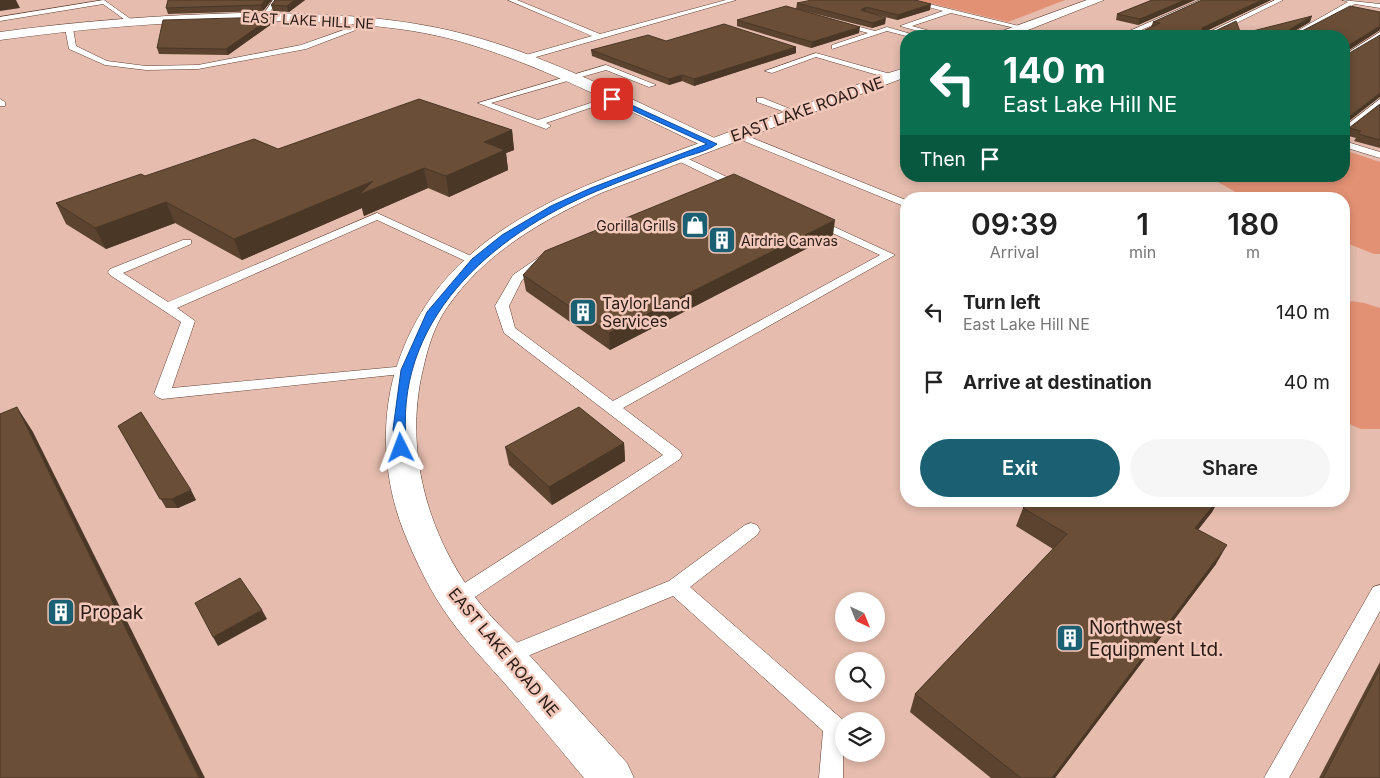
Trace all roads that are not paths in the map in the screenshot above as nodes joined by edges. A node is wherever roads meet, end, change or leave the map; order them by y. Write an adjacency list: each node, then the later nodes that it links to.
1 (276, 0): 13 (lane)
2 (511, 0): 31 (lane)
3 (733, 0): 31 (lane)
4 (904, 0): 12 (lane)
5 (1098, 0): 21 (street)
6 (1205, 0): 24 (lane)
7 (1280, 0): 25 (lane)
8 (1344, 0): 10 (lane)
9 (103, 1): 14 (lane); 16 (lane)
10 (1353, 2): 11 (lane); 26 (lane)
11 (1380, 6)
12 (950, 11): 19 (lane); 21 (lane)
13 (263, 17): 16 (street, EAST LAKE HILL NE); 18 (street, EAST LAKE HILL NE)
14 (0, 19)
15 (880, 20): 19 (lane)
16 (130, 21): 20 (street, EAST LAKE HILL NE)
17 (831, 21): 28 (lane)
18 (372, 22): 20 (lane); 36 (street, EAST LAKE HILL NE)
19 (904, 26): 22 (lane)
20 (69, 28): 30 (street, EAST LAKE HILL NE)
21 (1023, 28): 23 (street)
22 (920, 30)
23 (1018, 30)
24 (1136, 30)
25 (1218, 30)
26 (1303, 30)
27 (900, 32): 28 (lane)
28 (875, 33): 32 (lane)
29 (1380, 34): 34 (lane)
30 (0, 36)
31 (599, 36): 36 (lane)
32 (835, 47)
33 (802, 50): 35 (lane)
34 (1350, 54)
35 (816, 55): 37 (lane); 38 (lane)
36 (522, 59): 39 (street, EAST LAKE HILL NE)
37 (769, 71)
38 (899, 75): 44 (street, EAST LAKE ROAD NE)
39 (566, 78): 40 (lane); 41 (street, EAST LAKE HILL NE); 45 (lane)
40 (652, 85)
41 (612, 99): 45 (lane); 48 (street, EAST LAKE HILL NE)
42 (760, 100): 44 (lane)
43 (1380, 102): 46 (lane)
44 (796, 113): 48 (street, EAST LAKE ROAD NE)
45 (537, 123): 47 (lane)
46 (1350, 126)
47 (552, 128)
48 (725, 139): 51 (street, EAST LAKE ROAD NE); 55 (lane)
49 (1350, 146): 50 (lane)
50 (1380, 155)
51 (678, 157): 52 (lane); 59 (street, EAST LAKE ROAD NE)
52 (727, 181): 53 (lane); 54 (lane)
53 (709, 189)
54 (754, 194)
55 (900, 202)
56 (799, 214): 62 (lane)
57 (187, 242): 60 (lane)
58 (557, 253): 62 (lane)
59 (476, 261): 60 (lane); 61 (street, EAST LAKE ROAD NE)
60 (167, 307): 61 (lane)
61 (406, 370): 66 (street, EAST LAKE ROAD NE)
62 (612, 408): 66 (lane)
63 (751, 530): 64 (lane)
64 (676, 587): 67 (lane); 69 (lane)
65 (1380, 594): 70 (lane)
66 (456, 599): 67 (street, EAST LAKE ROAD NE)
67 (506, 656): 68 (street, EAST LAKE ROAD NE)
68 (612, 778)
69 (831, 778)
70 (1276, 778)

